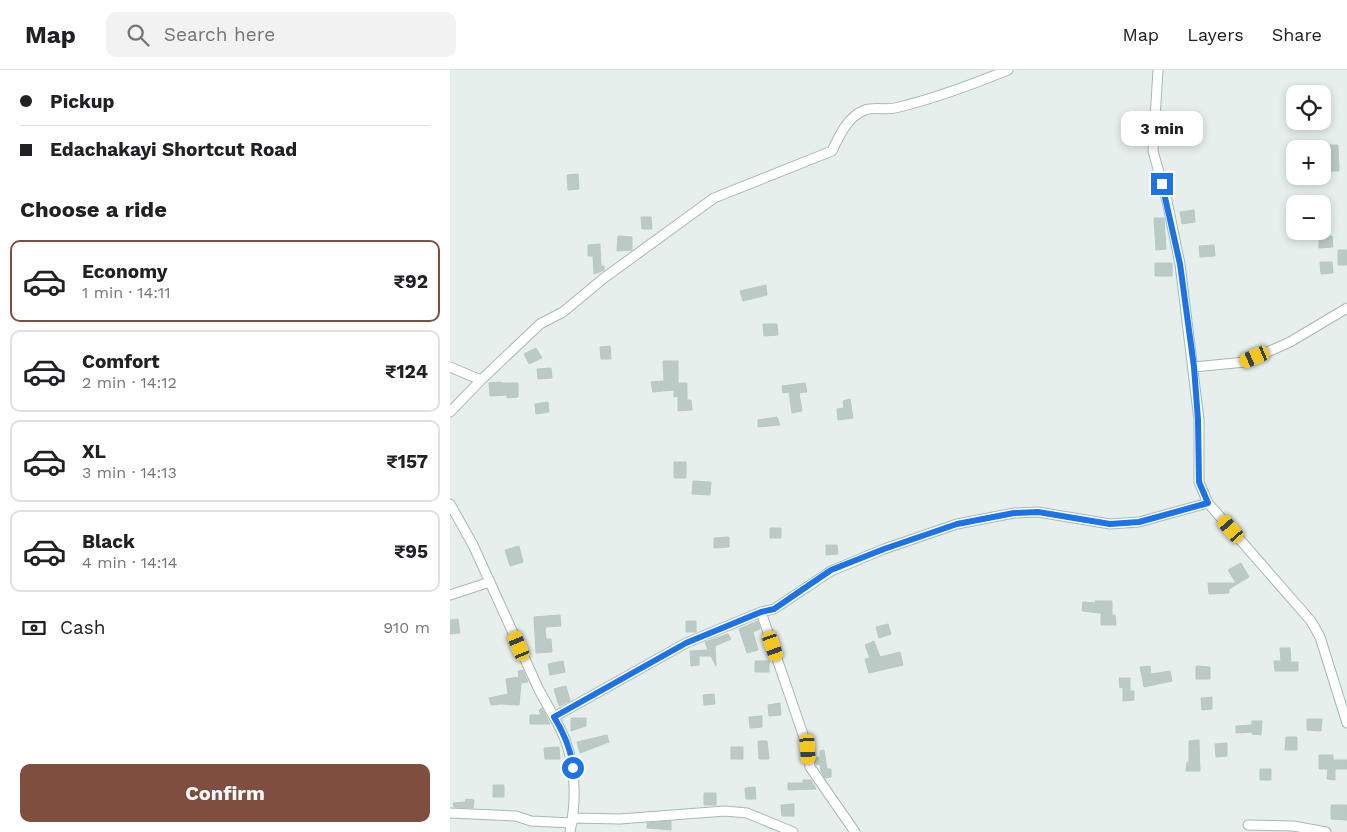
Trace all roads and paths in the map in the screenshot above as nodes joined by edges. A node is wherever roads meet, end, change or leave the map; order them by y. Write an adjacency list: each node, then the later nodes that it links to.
1 (1008, 70): 6 (street)
2 (1158, 70): 5 (street)
3 (1347, 308): 5 (street)
4 (450, 367): 6 (street)
5 (1194, 367): 8 (street)
6 (480, 380): 7 (street)
7 (450, 412)
8 (1208, 503): 12 (street); 14 (street)
9 (450, 504): 10 (street)
10 (490, 582): 11 (street); 13 (street)
11 (450, 595)
12 (761, 612): 13 (street); 19 (street)
13 (554, 717): 16 (street)
14 (1347, 722)
15 (450, 813): 16 (street)
16 (571, 824): 18 (street)
17 (1248, 825): 20 (street)
18 (793, 832)
19 (855, 832)
20 (1326, 832)

